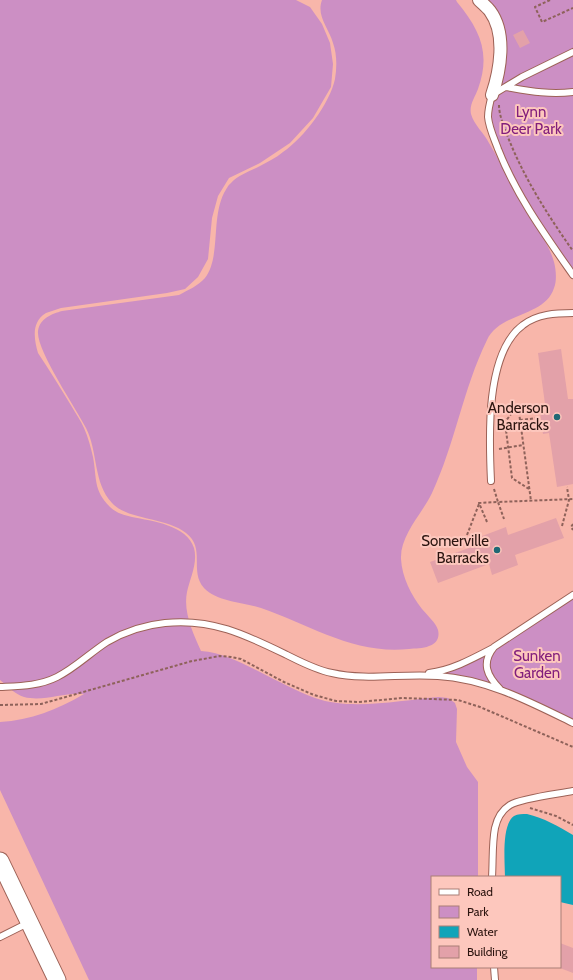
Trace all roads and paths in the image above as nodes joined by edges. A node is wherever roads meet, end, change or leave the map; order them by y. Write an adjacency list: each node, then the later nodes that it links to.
1 (479, 0): 7 (street)
2 (550, 0): 3 (path)
3 (573, 8)
4 (573, 52): 5 (lane)
5 (506, 87): 6 (lane); 7 (lane); 8 (path)
6 (573, 92)
7 (492, 95): 9 (lane)
8 (573, 251)
9 (573, 275)
10 (573, 313): 15 (lane)
11 (538, 418): 12 (path)
12 (520, 420): 13 (path); 14 (path)
13 (524, 445): 14 (path); 17 (path)
14 (508, 448): 17 (path)
15 (491, 481): 21 (path)
16 (567, 487): 19 (path)
17 (529, 489): 20 (path)
18 (573, 499): 19 (path)
19 (569, 500): 20 (path); 26 (path)
20 (531, 501): 21 (path)
21 (498, 502): 22 (path); 23 (path)
22 (479, 503): 24 (path); 28 (path)
23 (504, 519)
24 (487, 522)
25 (573, 524): 27 (path)
26 (562, 526)
27 (573, 530)
28 (467, 535)
29 (571, 597): 30 (lane)
30 (494, 647): 31 (lane); 33 (lane)
31 (409, 675): 32 (lane); 33 (lane)
32 (0, 687)
33 (502, 690): 35 (lane)
34 (0, 705): 36 (path)
35 (573, 722)
36 (573, 747)
37 (573, 791): 38 (lane)
38 (511, 805): 39 (path); 41 (lane)
39 (573, 825)
40 (0, 861): 42 (street)
41 (492, 876)
42 (30, 922): 43 (lane); 45 (street)
43 (0, 937)
44 (494, 968): 46 (lane)
45 (57, 980)
46 (495, 980)

